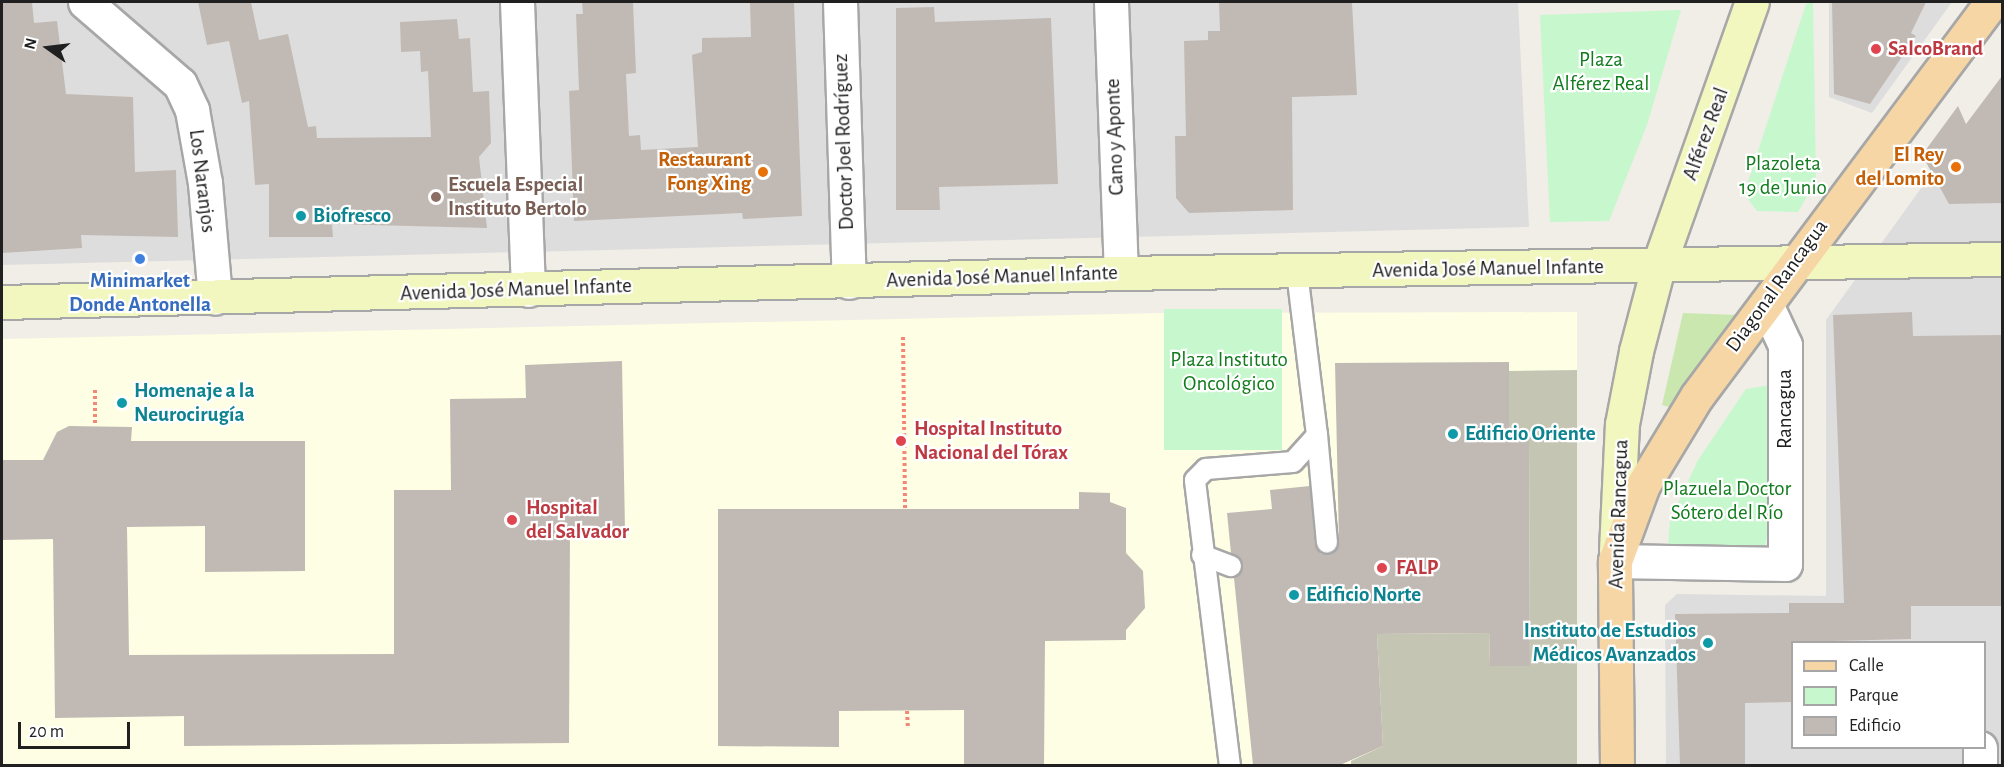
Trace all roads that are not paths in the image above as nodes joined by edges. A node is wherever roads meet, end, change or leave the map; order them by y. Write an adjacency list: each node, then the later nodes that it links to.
1 (85, 2): 14 (street, Los Naranjos)
2 (517, 2): 13 (street)
3 (840, 2): 12 (street, Doctor Joel Rodríguez)
4 (1111, 2): 11 (street, Cano y Aponte)
5 (1752, 2): 9 (street, Alférez Real)
6 (1992, 2): 8 (main road, Diagonal Rancagua)
7 (2002, 260): 8 (street, Avenida José Manuel Infante)
8 (1794, 264): 9 (street, Avenida José Manuel Infante); 16 (main road, Diagonal Rancagua)
9 (1658, 267): 10 (street, Avenida José Manuel Infante); 20 (street, Avenida Rancagua)
10 (1297, 272): 11 (street, Avenida José Manuel Infante); 17 (lane)
11 (1121, 273): 12 (street, Avenida José Manuel Infante)
12 (849, 282): 13 (street, Avenida José Manuel Infante)
13 (528, 290): 14 (street, Avenida José Manuel Infante)
14 (215, 298): 15 (street, Avenida José Manuel Infante)
15 (2, 302)
16 (1766, 304): 20 (main road, Diagonal Rancagua); 20 (street, Rancagua)
17 (1317, 435): 18 (lane); 19 (lane)
18 (1327, 543)
19 (1202, 555): 21 (lane); 23 (lane)
20 (1615, 561): 24 (main road, Avenida Rancagua)
21 (1230, 566)
22 (1980, 749): 25 (street)
23 (1230, 765)
24 (1617, 765)
25 (1980, 765)

